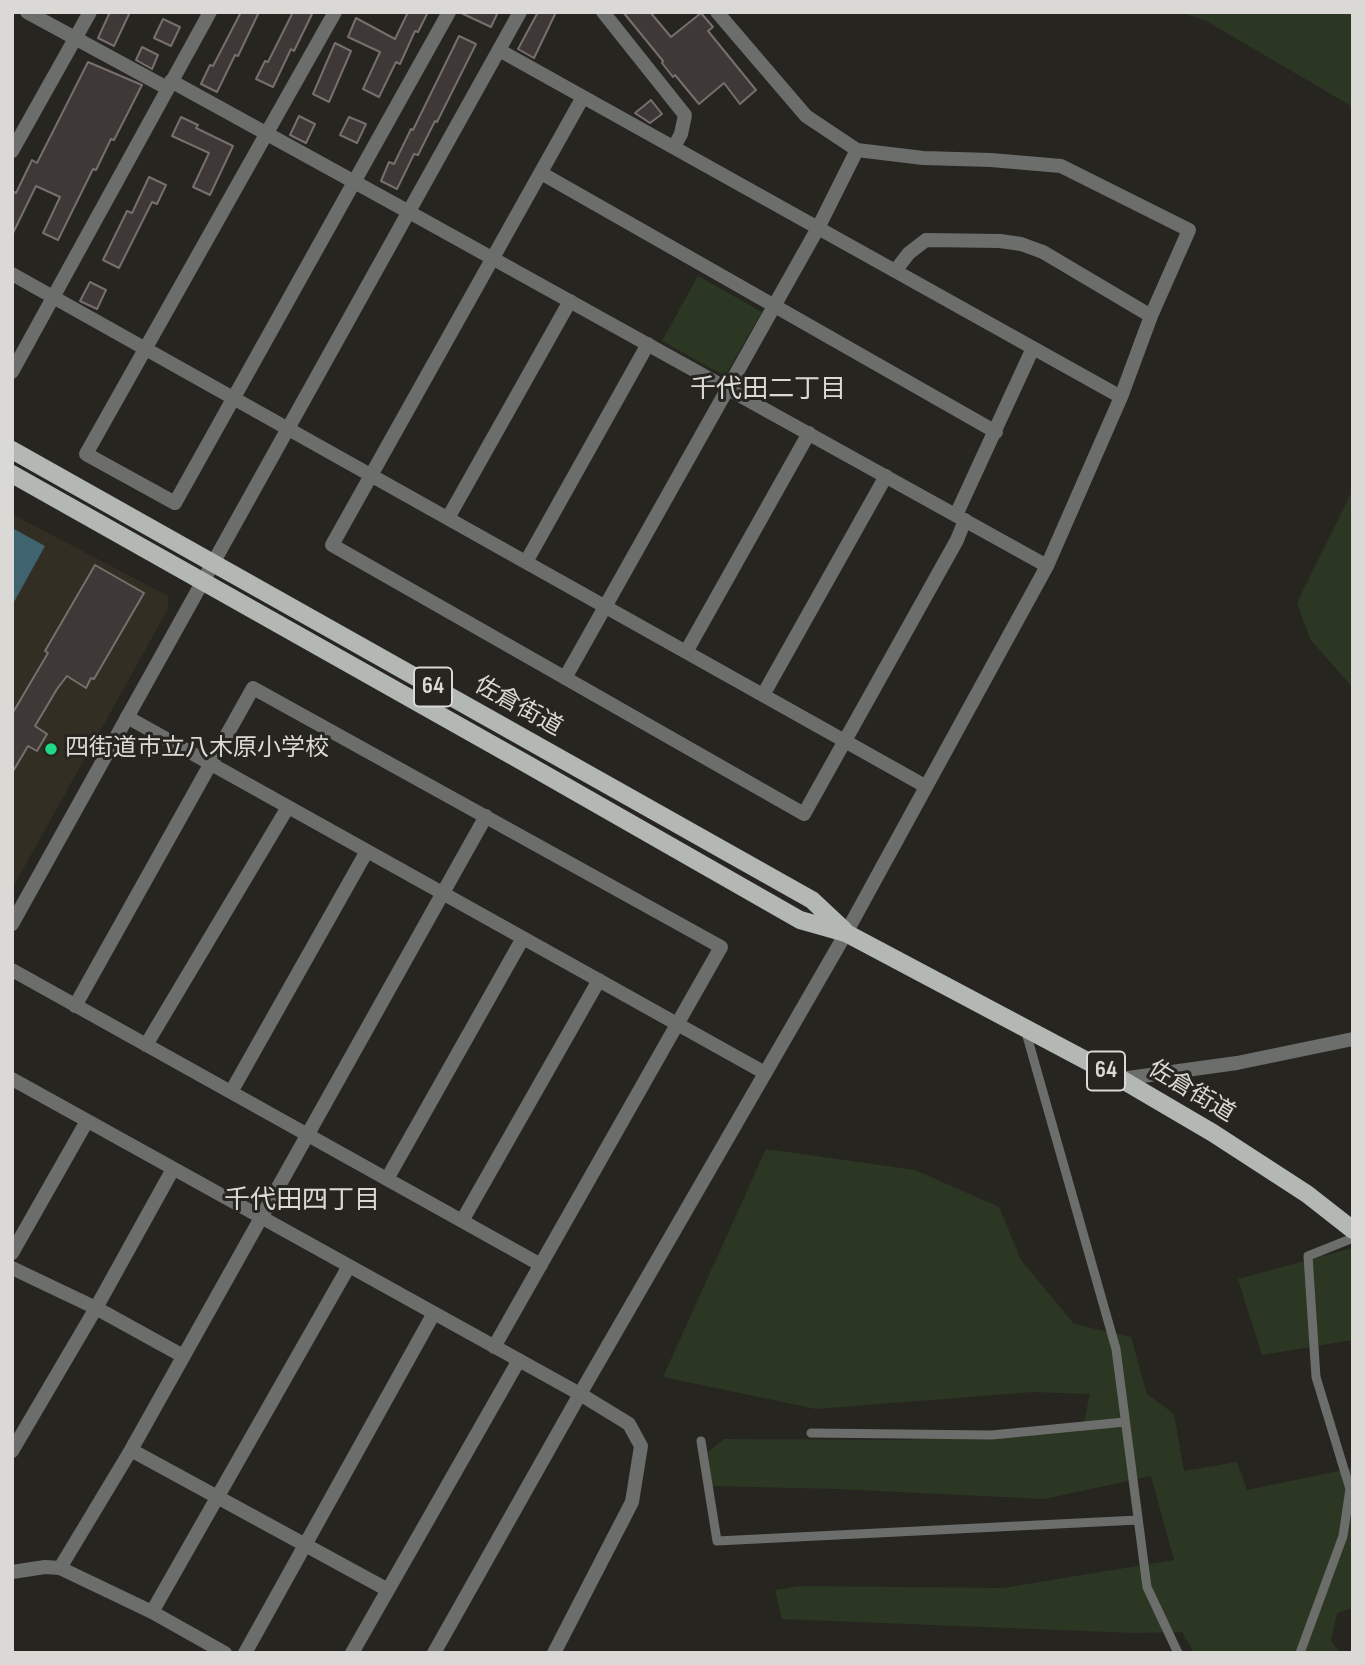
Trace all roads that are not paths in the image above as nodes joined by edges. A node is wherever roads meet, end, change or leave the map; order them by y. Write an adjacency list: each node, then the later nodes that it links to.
1 (27, 12): 9 (street)
2 (90, 12): 9 (street)
3 (210, 12): 11 (street)
4 (335, 12): 13 (street)
5 (449, 12): 18 (street)
6 (520, 12): 10 (street)
7 (603, 12): 14 (street)
8 (717, 12): 15 (street)
9 (76, 39): 11 (street); 16 (street)
10 (499, 50): 12 (street); 19 (street)
11 (169, 84): 13 (street); 24 (street)
12 (583, 97): 14 (street); 17 (street)
13 (267, 133): 18 (street); 30 (street)
14 (674, 148): 20 (street)
15 (857, 149): 20 (street); 27 (street)
16 (12, 151)
17 (541, 173): 21 (street); 26 (street)
18 (354, 182): 19 (street); 34 (street)
19 (409, 212): 21 (street); 35 (street)
20 (818, 228): 22 (street); 26 (street)
21 (493, 258): 25 (street); 40 (street)
22 (895, 271): 27 (street); 29 (street)
23 (12, 274): 24 (street)
24 (53, 297): 30 (street); 31 (street)
25 (570, 301): 28 (street); 42 (street)
26 (774, 306): 32 (street); 36 (street)
27 (1151, 316): 33 (street)
28 (648, 344): 32 (street); 44 (street)
29 (1033, 348): 33 (street); 36 (street)
30 (145, 349): 34 (street); 34 (street)
31 (12, 372)
32 (728, 388): 37 (street); 48 (street)
33 (1121, 397): 46 (street)
34 (233, 398): 35 (street)
35 (288, 429): 40 (street); 45 (street)
36 (996, 432): 43 (street)
37 (809, 433): 41 (street); 49 (street)
38 (12, 450): 45 (main road, 佐倉街道 / 64)
39 (12, 474): 47 (main road, 佐倉街道 / 64)
40 (371, 475): 42 (street); 50 (street)
41 (886, 476): 43 (street); 51 (street)
42 (448, 518): 44 (street)
43 (961, 518): 46 (street); 53 (street)
44 (526, 562): 48 (street)
45 (213, 563): 47 (street); 61 (main road, 佐倉街道 / 64)
46 (1047, 566): 55 (street)
47 (202, 581): 52 (street); 61 (main road, 佐倉街道 / 64)
48 (605, 607): 49 (street); 50 (street)
49 (686, 652): 51 (street)
50 (565, 678): 53 (street)
51 (763, 695): 53 (street)
52 (127, 716): 54 (street); 60 (street)
53 (845, 741): 55 (street)
54 (211, 764): 56 (street); 57 (street); 65 (street)
55 (925, 786): 61 (street)
56 (288, 807): 58 (street); 69 (street)
57 (486, 816): 59 (street); 66 (street)
58 (367, 851): 59 (street); 73 (street)
59 (443, 893): 62 (street); 75 (street)
60 (12, 924)
61 (846, 933): 67 (main road, 佐倉街道 / 64); 70 (street)
62 (523, 938): 64 (street); 77 (street)
63 (12, 970): 65 (street)
64 (599, 980): 66 (street); 79 (street)
65 (75, 1006): 69 (street)
66 (677, 1024): 70 (street); 83 (street)
67 (1024, 1027): 72 (main road, 佐倉街道 / 64); 92 (lane)
68 (1353, 1039): 72 (street)
69 (146, 1045): 73 (street)
70 (765, 1073): 91 (street)
71 (12, 1079): 74 (street)
72 (1121, 1079): 80 (main road, 佐倉街道 / 64)
73 (231, 1092): 75 (street)
74 (87, 1121): 76 (street); 82 (street)
75 (307, 1135): 77 (street); 78 (street)
76 (173, 1169): 78 (street); 86 (street)
77 (387, 1179): 79 (street)
78 (260, 1217): 84 (street); 89 (street)
79 (463, 1222): 83 (street)
80 (1353, 1230)
81 (1353, 1238): 111 (lane)
82 (12, 1253)
83 (541, 1265): 88 (street)
84 (349, 1266): 87 (street); 97 (street)
85 (12, 1268): 86 (street)
86 (96, 1308): 89 (street); 96 (street)
87 (434, 1313): 88 (street); 99 (street)
88 (495, 1347): 90 (street)
89 (183, 1356): 95 (street)
90 (519, 1360): 91 (street); 102 (street)
91 (580, 1394): 104 (street); 108 (street)
92 (1125, 1422): 93 (lane); 98 (lane)
93 (811, 1433)
94 (701, 1441): 98 (lane)
95 (131, 1450): 97 (street); 100 (street)
96 (12, 1451)
97 (218, 1497): 99 (street); 103 (street)
98 (1138, 1520): 110 (lane)
99 (305, 1545): 102 (street); 106 (street)
100 (60, 1568): 101 (street); 103 (street)
101 (12, 1572)
102 (388, 1590): 107 (street)
103 (152, 1612): 105 (street)
104 (556, 1649): 109 (street)
105 (225, 1653)
106 (245, 1653)
107 (352, 1653)
108 (434, 1653)
109 (572, 1653)
110 (1178, 1653)
111 (1300, 1653)

